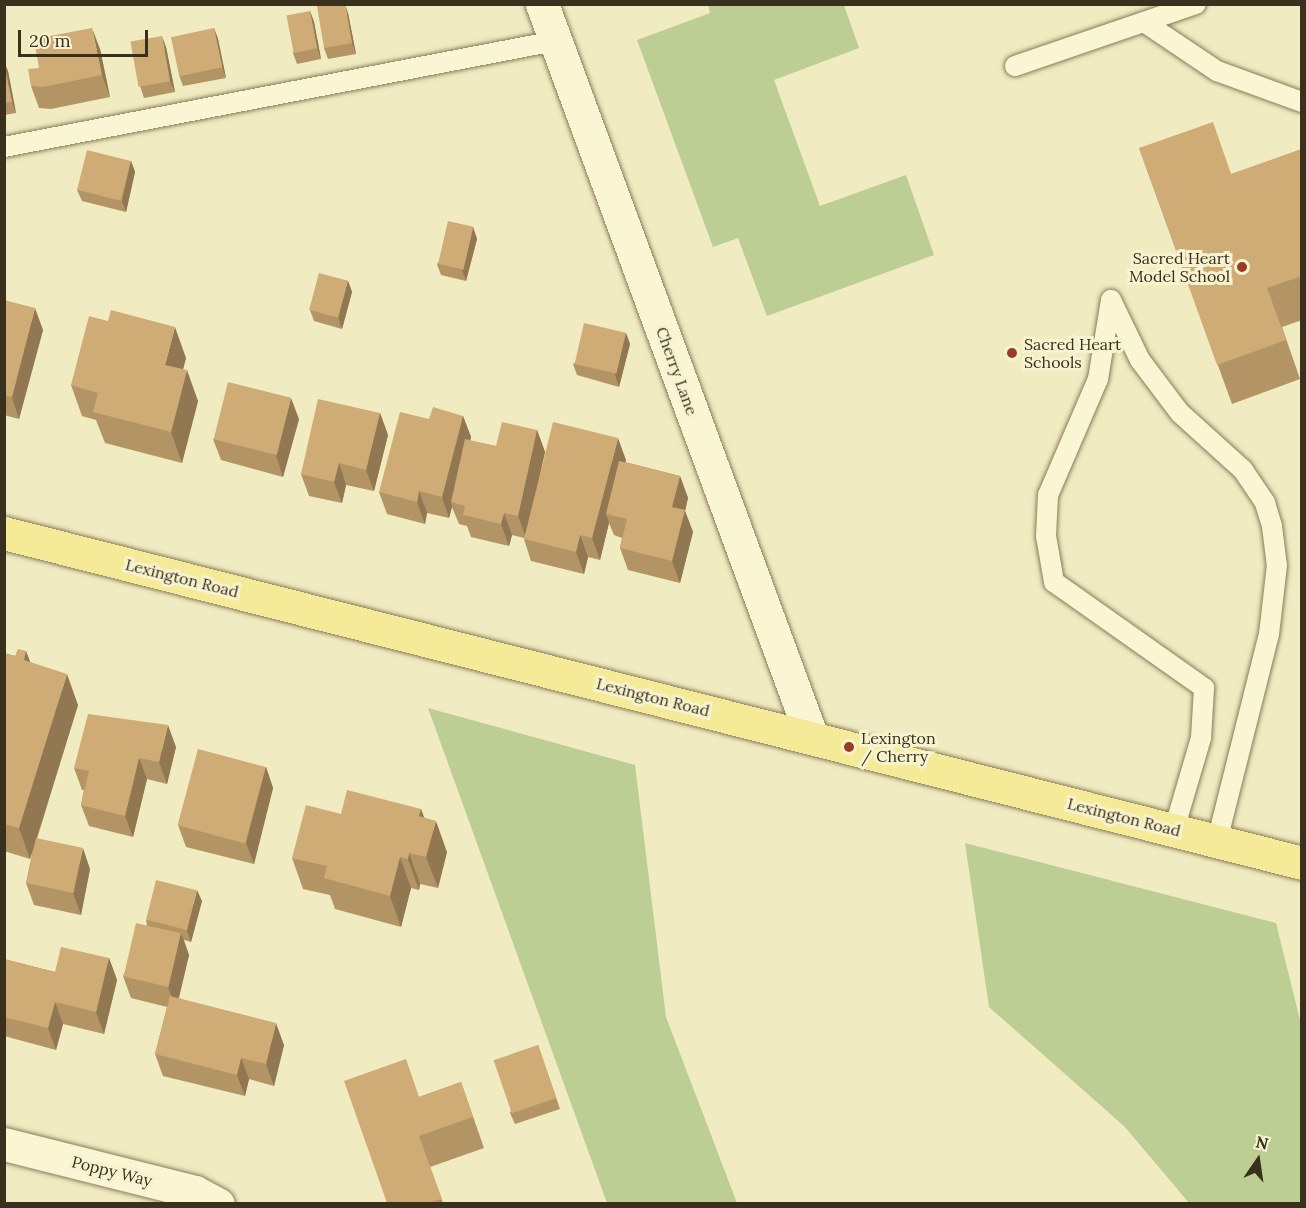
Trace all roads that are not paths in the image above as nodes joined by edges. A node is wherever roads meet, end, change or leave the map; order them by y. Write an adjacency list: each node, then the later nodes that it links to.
1 (542, 4): 4 (street, Cherry Lane)
2 (1196, 4): 3 (lane)
3 (1144, 22): 5 (lane); 6 (lane)
4 (555, 41): 7 (lane); 9 (street, Cherry Lane)
5 (1015, 66)
6 (1302, 102)
7 (4, 147)
8 (4, 533): 9 (main road, Lexington Road)
9 (812, 738): 10 (main road, Lexington Road)
10 (1174, 830): 11 (main road, Lexington Road); 11 (lane)
11 (1216, 841): 12 (main road, Lexington Road)
12 (1302, 863)
13 (4, 1144): 14 (street, Poppy Way)
14 (218, 1203)

